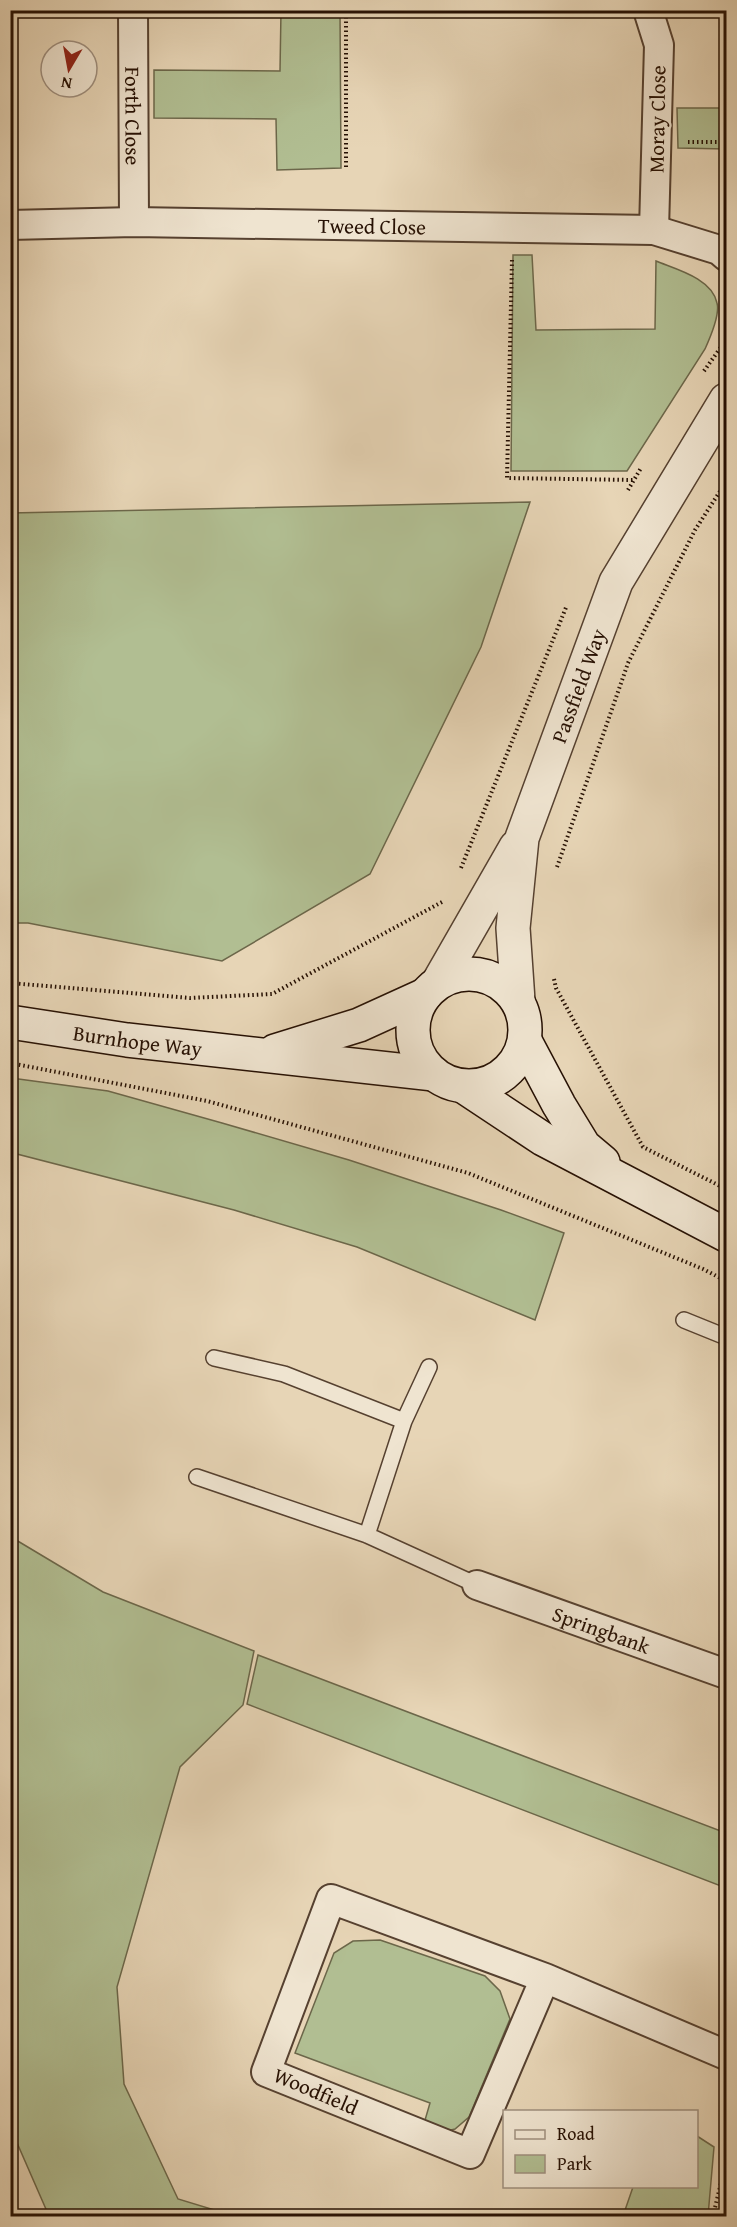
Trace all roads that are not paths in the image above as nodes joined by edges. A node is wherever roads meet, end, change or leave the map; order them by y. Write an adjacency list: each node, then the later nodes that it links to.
1 (133, 10): 3 (street, Forth Close)
2 (648, 10): 5 (street, Moray Close)
3 (134, 222): 4 (street, Tweed Close); 5 (street, Tweed Close)
4 (10, 225)
5 (654, 230): 6 (street, Tweed Close)
6 (726, 256)
7 (726, 400): 8 (main road, Passfield Way)
8 (522, 838): 9 (main road); 10 (main road, Passfield Way)
9 (431, 989): 10 (main road); 13 (main road, Burnhope Way); 14 (main road)
10 (518, 1001): 12 (main road)
11 (10, 1022): 13 (main road, Burnhope Way)
12 (525, 1041): 15 (main road); 16 (main road)
13 (264, 1054): 14 (main road, Burnhope Way)
14 (434, 1074): 15 (main road)
15 (466, 1088): 16 (main road)
16 (624, 1181): 17 (main road)
17 (726, 1235)
18 (684, 1320): 19 (lane)
19 (726, 1337)
20 (214, 1358): 22 (lane)
21 (429, 1367): 22 (lane)
22 (404, 1421): 24 (lane)
23 (197, 1477): 24 (lane)
24 (367, 1535): 25 (lane)
25 (477, 1585): 26 (street, Springbank)
26 (726, 1674)
27 (545, 1978): 27 (street, Woodfield); 28 (street, Woodfield)
28 (726, 2055)

